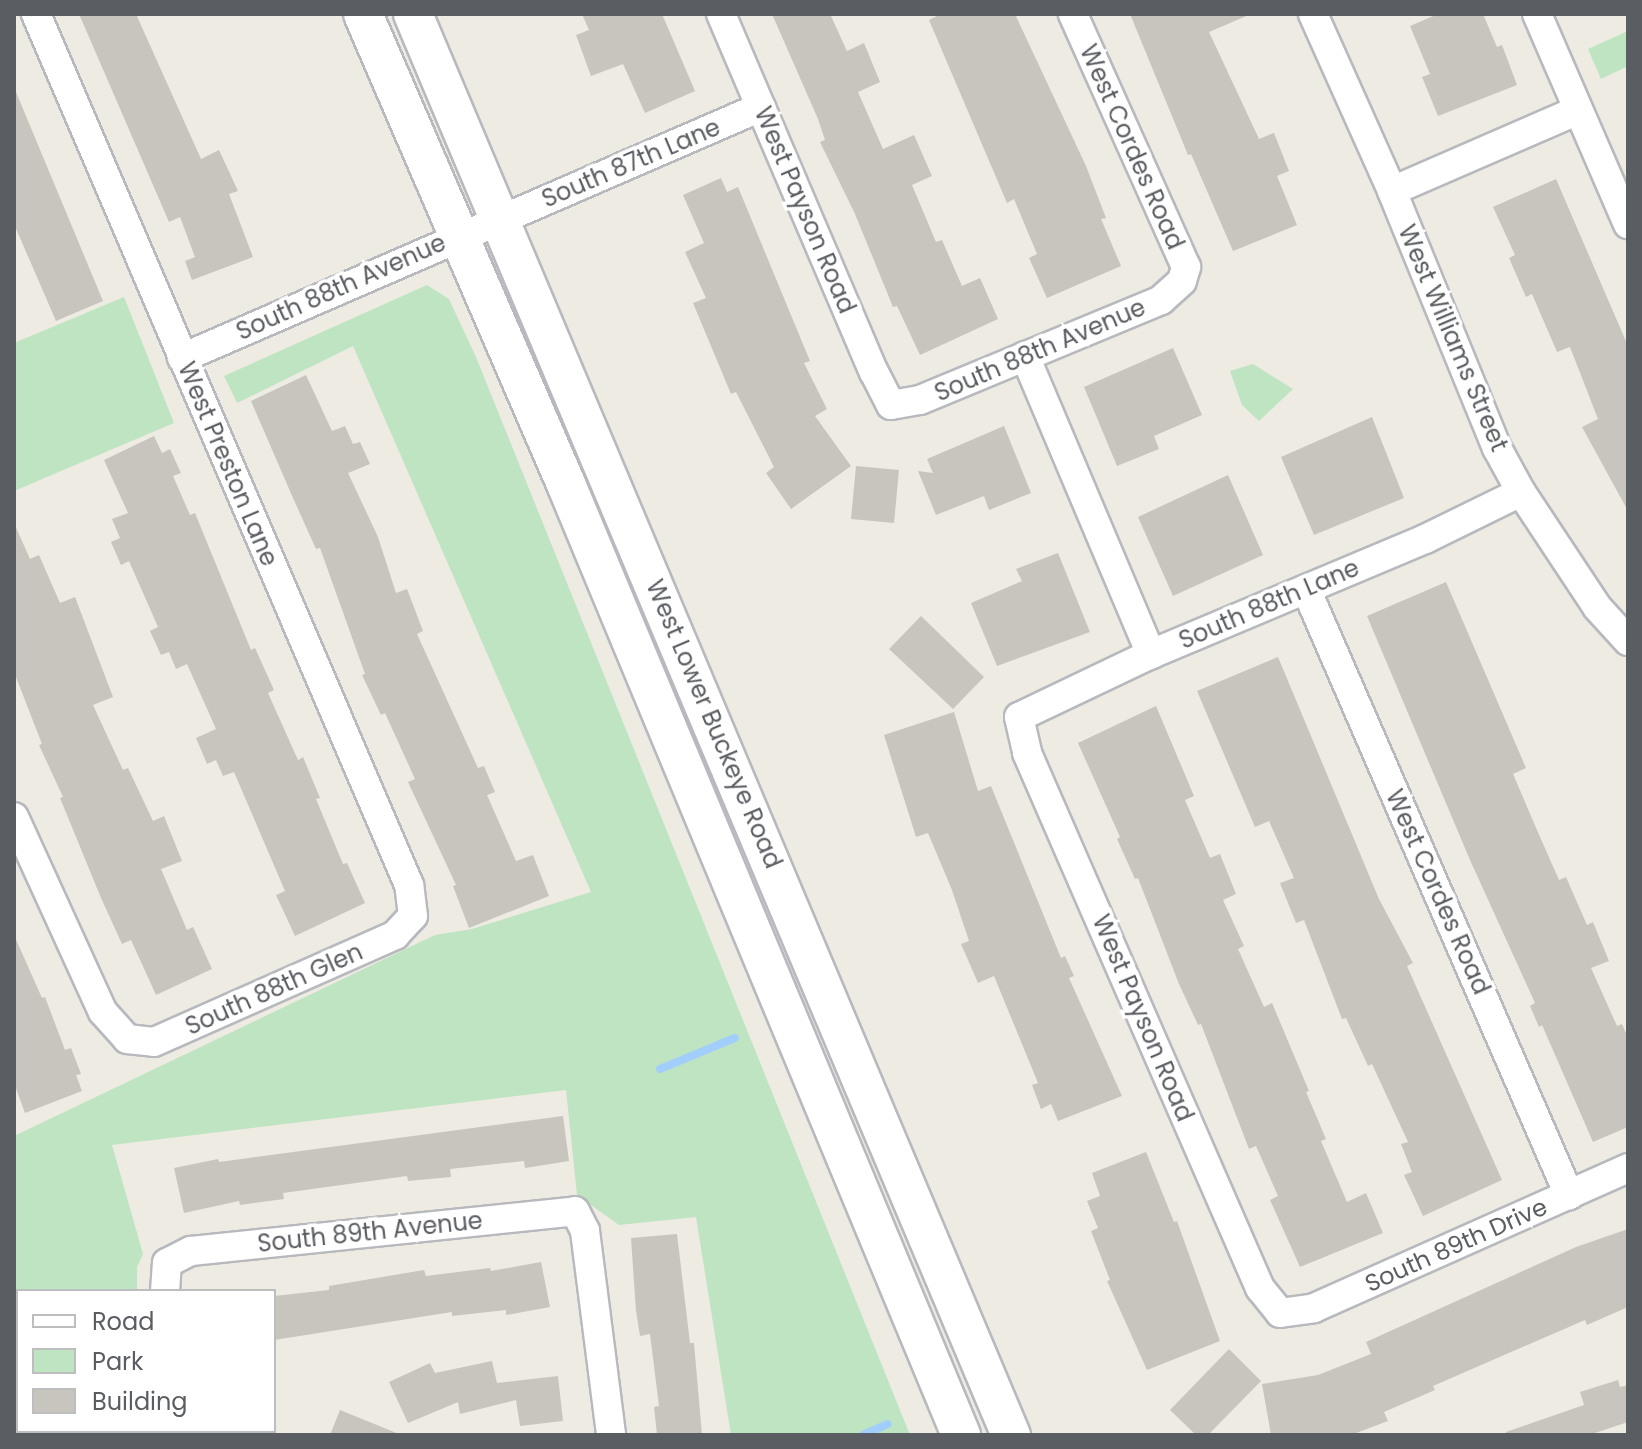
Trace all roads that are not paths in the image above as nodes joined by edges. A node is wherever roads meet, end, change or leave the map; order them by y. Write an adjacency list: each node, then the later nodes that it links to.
1 (36, 14): 16 (street, West Preston Lane)
2 (363, 14): 13 (main road, West Lower Buckeye Road)
3 (413, 14): 11 (main road, West Lower Buckeye Road)
4 (721, 14): 8 (street, West Payson Road)
5 (1073, 14): 14 (street, West Cordes Road)
6 (1313, 14): 10 (street, West Williams Street)
7 (1537, 14): 9 (street)
8 (761, 107): 11 (street, South 87th Lane); 17 (street, West Payson Road)
9 (1578, 110): 10 (street); 12 (street)
10 (1392, 191): 18 (street, West Williams Street)
11 (501, 218): 13 (street, South 88th Avenue); 31 (main road, West Lower Buckeye Road)
12 (1628, 224)
13 (459, 236): 16 (street, South 88th Avenue); 30 (main road, West Lower Buckeye Road)
14 (1182, 281): 15 (street, South 88th Avenue)
15 (1025, 356): 17 (street, South 88th Avenue); 21 (street)
16 (182, 358): 24 (street, West Preston Lane)
17 (891, 405)
18 (1521, 492): 19 (street, South 88th Lane); 20 (street, West Williams Street)
19 (1306, 589): 21 (street, South 88th Lane); 26 (street, West Cordes Road)
20 (1628, 641)
21 (1151, 654): 22 (street, South 88th Lane)
22 (1019, 717): 28 (street, West Payson Road)
23 (14, 817): 24 (street, South 88th Glen)
24 (413, 916)
25 (1628, 1168): 26 (street, South 89th Drive)
26 (1569, 1195): 28 (street, South 89th Drive)
27 (166, 1277): 29 (street, South 89th Avenue)
28 (1280, 1313)
29 (611, 1435)
30 (961, 1435)
31 (1011, 1435)

